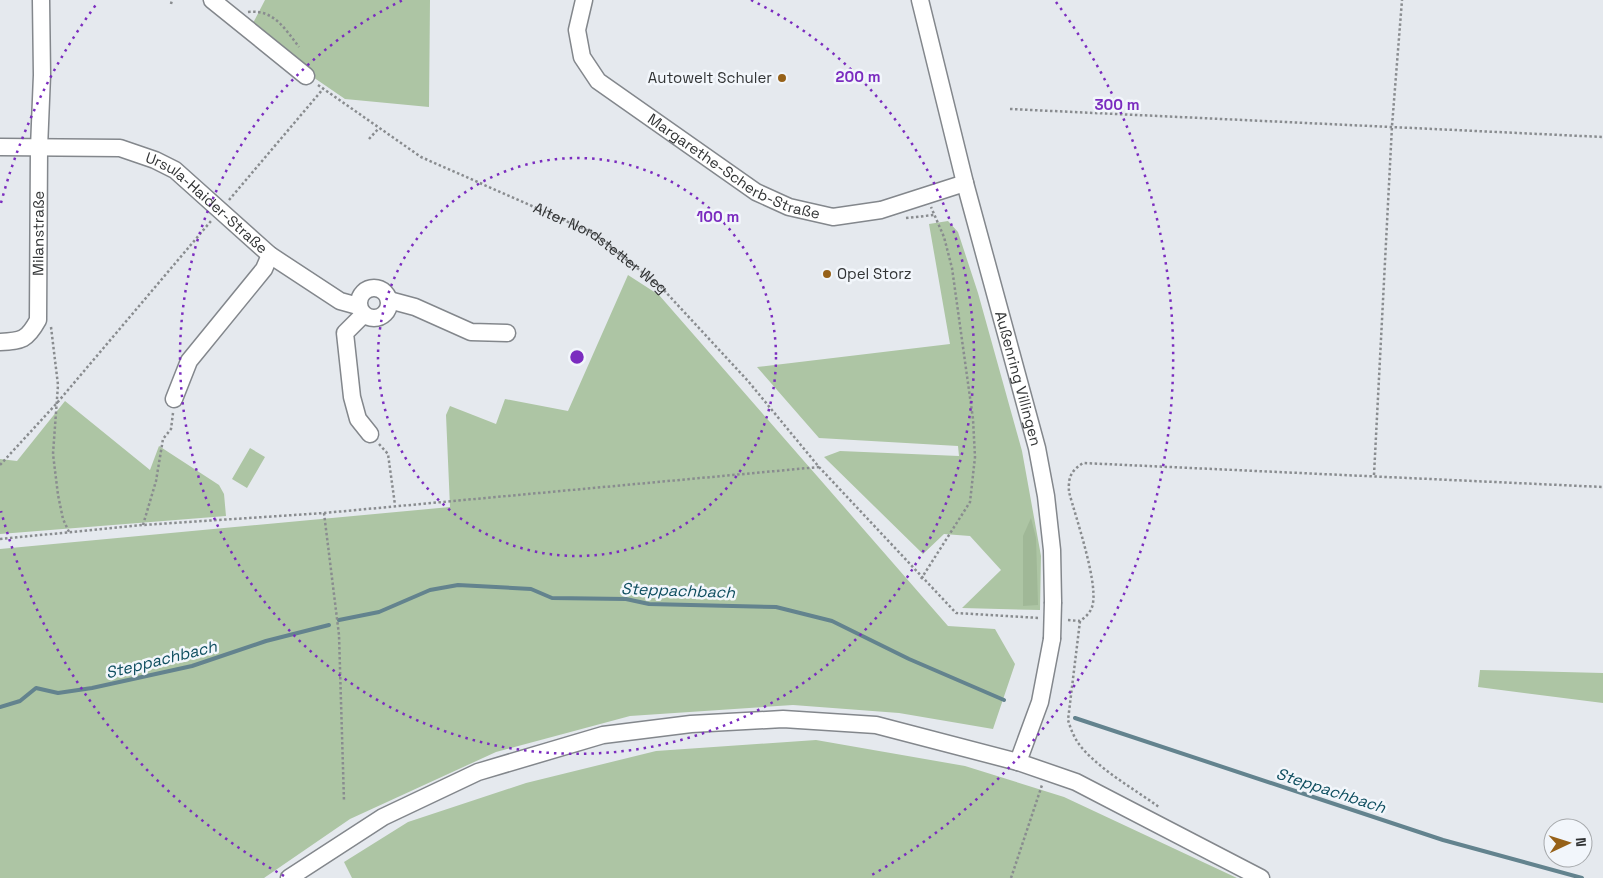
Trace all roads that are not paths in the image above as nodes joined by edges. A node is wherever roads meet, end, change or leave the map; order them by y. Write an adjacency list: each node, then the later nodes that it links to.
1 (41, 0): 7 (street, Milanstraße)
2 (212, 0): 5 (street)
3 (584, 0): 8 (street, Margarethe-Scherb-Straße)
4 (920, 0): 8 (street, Außenring Villingen)
5 (306, 76)
6 (0, 147): 7 (street)
7 (39, 148): 9 (street, Ursula-Haider-Straße); 13 (street, Milanstraße)
8 (965, 182): 16 (street, Außenring Villingen, bridge)
9 (270, 255): 11 (street, Ursula-Haider-Straße); 14 (street)
10 (389, 300): 11 (street); 11 (street); 12 (street)
11 (361, 310): 15 (street)
12 (507, 333)
13 (0, 342)
14 (174, 399)
15 (370, 434)
16 (1018, 762): 17 (street); 18 (street)
17 (289, 878)
18 (1261, 878)

